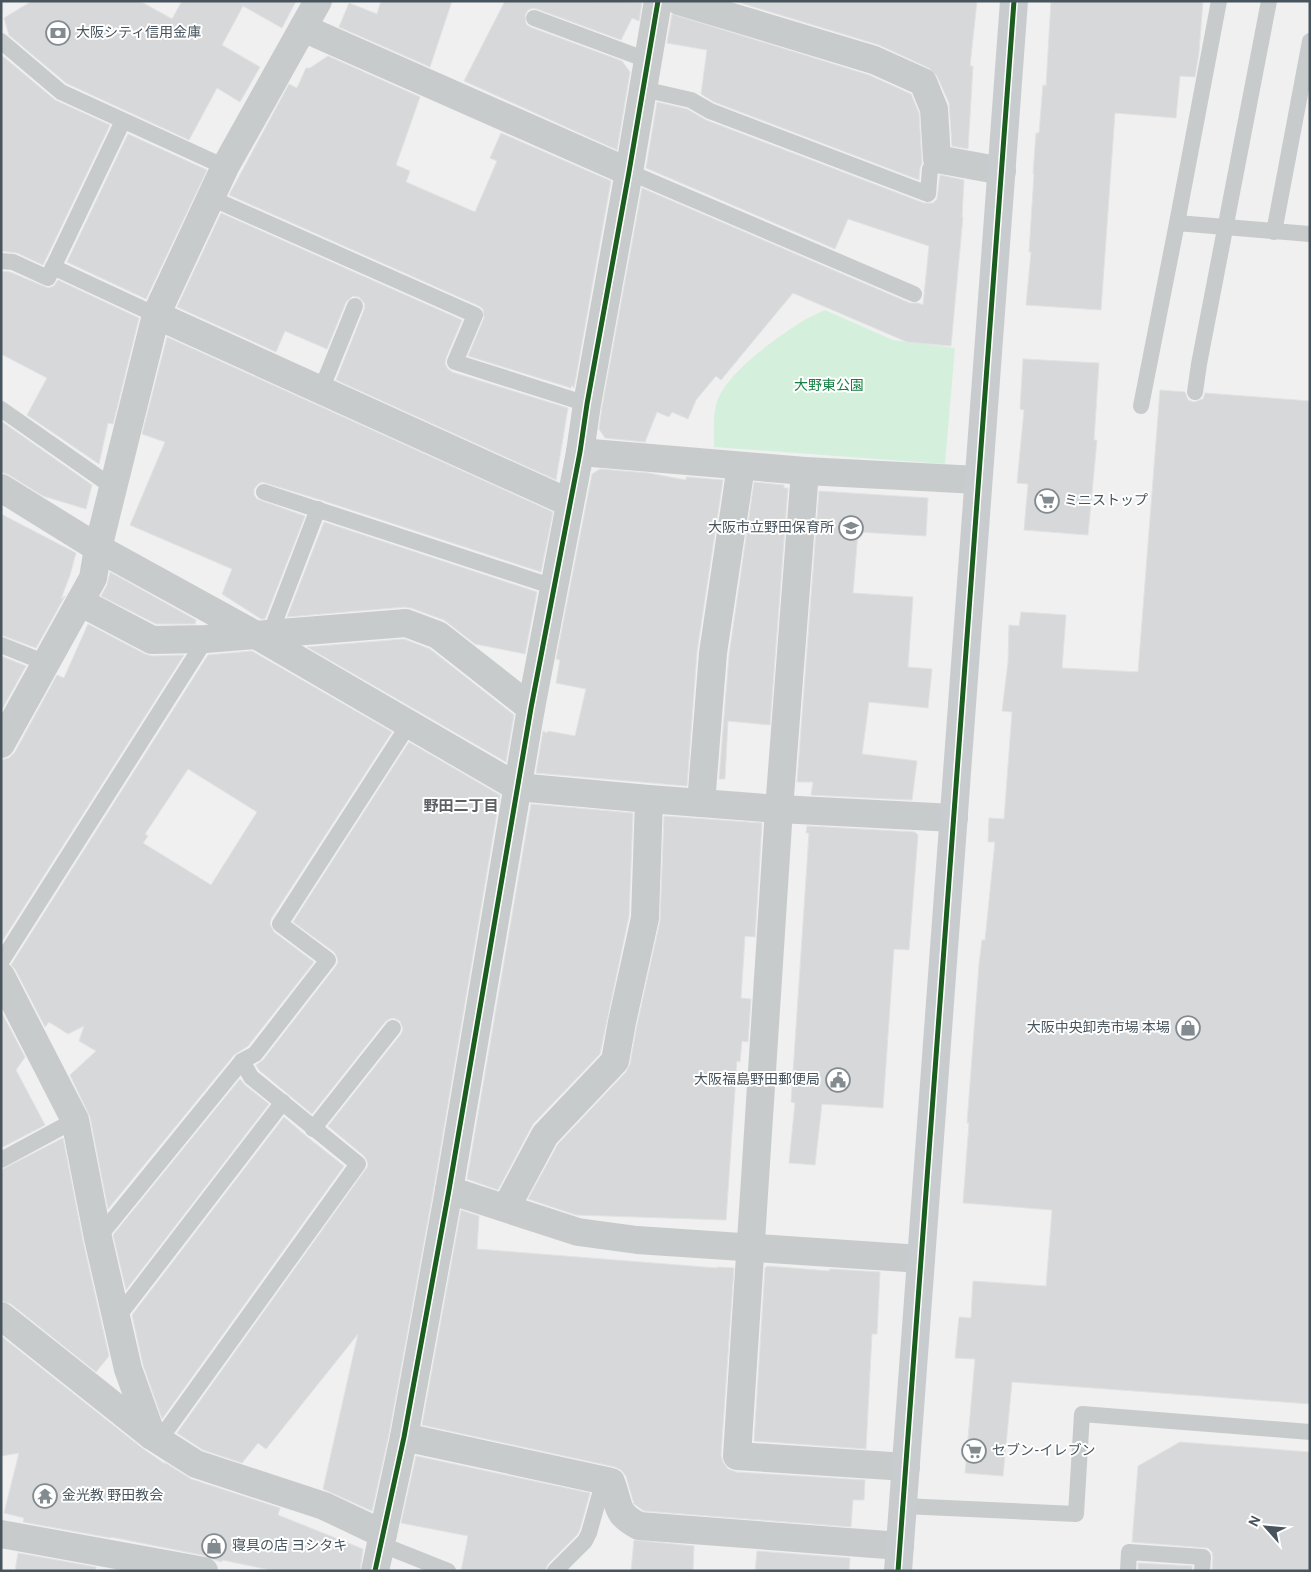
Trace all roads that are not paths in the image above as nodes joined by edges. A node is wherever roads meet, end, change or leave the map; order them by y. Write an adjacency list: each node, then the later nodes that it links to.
1 (318, 1): 8 (street)
2 (658, 1): 11 (street)
3 (679, 1): 14 (street)
4 (1014, 1): 16 (street)
5 (1219, 1): 19 (lane)
6 (1269, 1): 28 (lane)
7 (534, 18): 11 (lane)
8 (303, 28): 15 (street); 17 (street)
9 (1, 41): 13 (lane)
10 (1310, 41): 20 (lane)
11 (647, 60): 12 (street)
12 (643, 89): 14 (lane); 17 (street)
13 (123, 121): 15 (lane); 23 (lane)
14 (937, 159): 16 (street)
15 (226, 167): 18 (street)
16 (1002, 171): 35 (street)
17 (629, 172): 24 (lane); 29 (street)
18 (210, 198): 26 (street); 29 (lane)
19 (1177, 223): 20 (lane); 30 (lane)
20 (1274, 232): 21 (lane)
21 (1310, 234)
22 (1, 261): 23 (lane)
23 (53, 267): 26 (lane)
24 (914, 294)
25 (355, 306): 27 (lane)
26 (156, 315): 27 (street); 37 (street)
27 (321, 390): 39 (street)
28 (1195, 392)
29 (587, 404): 32 (street)
30 (1141, 406)
31 (1, 409): 37 (lane)
32 (580, 452): 33 (street); 39 (street)
33 (741, 466): 34 (street); 53 (street)
34 (804, 471): 35 (street); 54 (street)
35 (978, 480): 55 (street)
36 (1, 488): 41 (street)
37 (114, 488): 41 (street)
38 (264, 492): 40 (lane)
39 (570, 503): 42 (street)
40 (318, 509): 42 (lane); 44 (lane)
41 (98, 548): 43 (street); 44 (street)
42 (554, 587): 48 (street)
43 (80, 602): 45 (street); 47 (street)
44 (263, 635): 45 (street); 48 (street); 49 (street)
45 (206, 639): 56 (lane)
46 (1, 645): 47 (lane)
47 (46, 663): 50 (street)
48 (531, 708): 51 (street)
49 (409, 724): 51 (street); 59 (lane)
50 (1, 744)
51 (517, 787): 52 (street); 64 (street)
52 (649, 799): 53 (street); 65 (street)
53 (701, 803): 54 (street)
54 (780, 809): 55 (street); 67 (street)
55 (954, 818): 68 (street)
56 (1, 962)
57 (1, 976): 61 (street)
58 (393, 1028): 62 (lane)
59 (242, 1061): 60 (lane); 66 (lane)
60 (283, 1102): 62 (lane); 70 (lane)
61 (75, 1120): 63 (lane); 66 (street)
62 (313, 1129): 72 (lane)
63 (1, 1160)
64 (449, 1190): 65 (street); 73 (street)
65 (506, 1208): 67 (street)
66 (98, 1238): 70 (street)
67 (751, 1248): 68 (street); 74 (street)
68 (921, 1259): 74 (street)
69 (1, 1316): 72 (street)
70 (116, 1318): 72 (street)
71 (1310, 1432): 76 (lane)
72 (152, 1436): 78 (street)
73 (404, 1437): 75 (street); 78 (street)
74 (906, 1467): 76 (street)
75 (604, 1480): 79 (street); 83 (lane)
76 (904, 1506): 79 (street)
77 (1, 1534): 80 (street)
78 (382, 1539): 81 (street); 82 (lane)
79 (899, 1558)
80 (204, 1571)
81 (375, 1571)
82 (448, 1571)
83 (555, 1571)
84 (1128, 1571): 85 (lane)
85 (1202, 1571)

